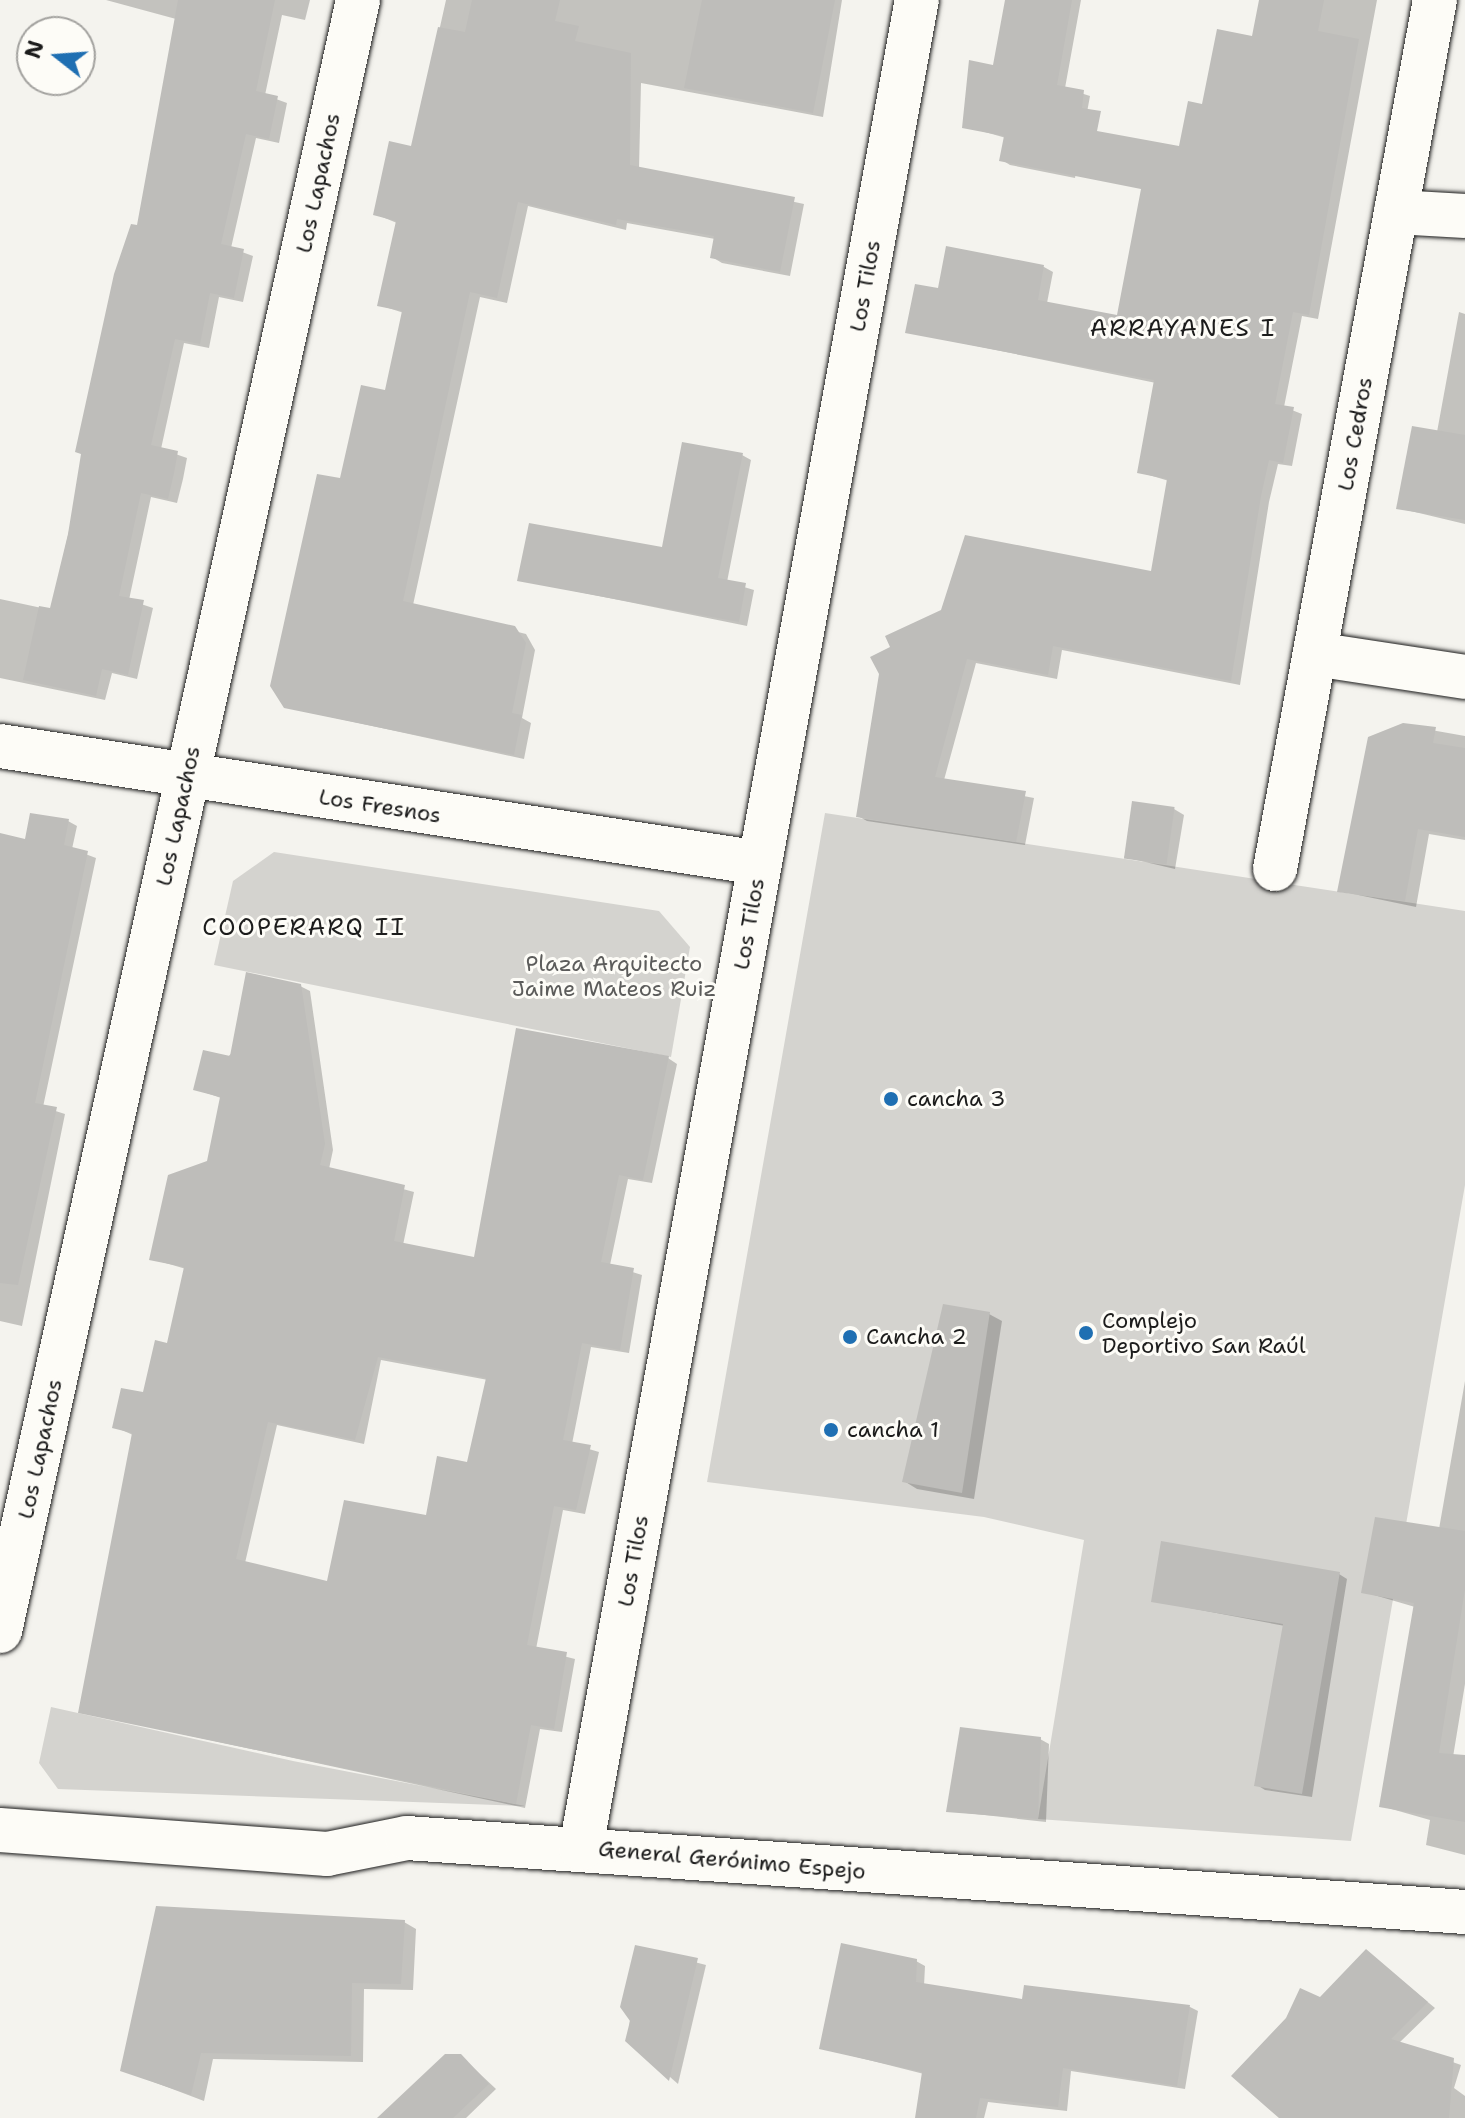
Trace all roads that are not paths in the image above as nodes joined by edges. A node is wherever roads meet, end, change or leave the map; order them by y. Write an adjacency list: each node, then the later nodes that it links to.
1 (358, 0): 9 (street, Los Lapachos)
2 (917, 0): 10 (street, Los Tilos)
3 (1435, 0): 4 (street, Los Cedros)
4 (1396, 212): 5 (street); 6 (street, Los Cedros)
5 (1465, 216)
6 (1315, 654): 7 (street); 11 (street, Los Cedros)
7 (1465, 677)
8 (0, 746): 9 (street, Los Fresnos)
9 (187, 777): 10 (street, Los Fresnos); 12 (street, Los Lapachos)
10 (760, 863): 14 (street, Los Tilos)
11 (1275, 869)
12 (0, 1631)
13 (0, 1830): 14 (street, General Gerónimo Espejo)
14 (581, 1848): 15 (street, General Gerónimo Espejo)
15 (1465, 1912)

